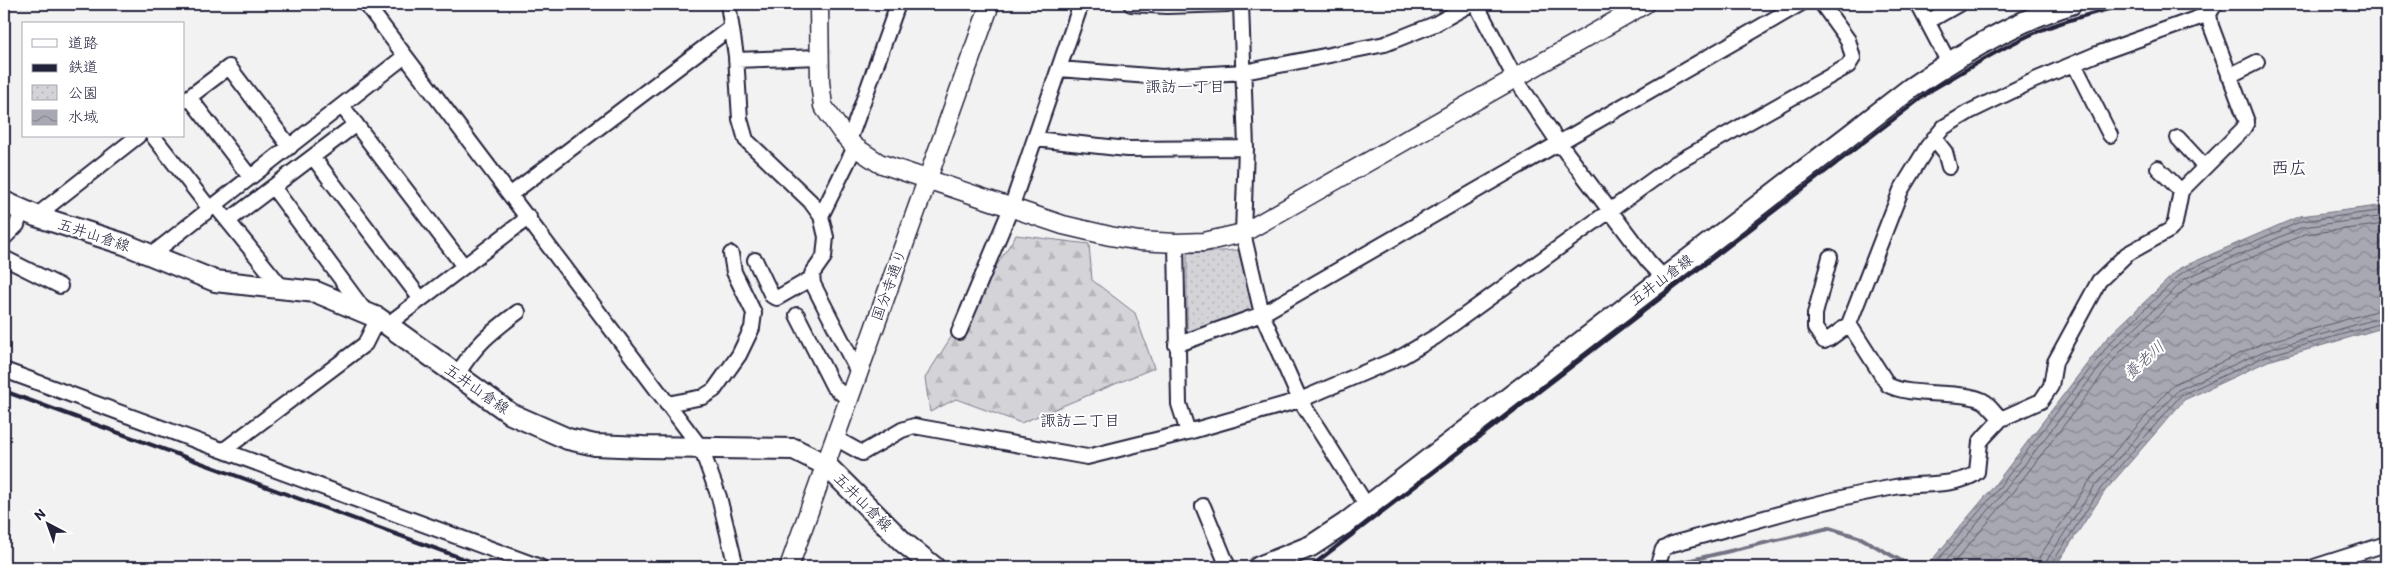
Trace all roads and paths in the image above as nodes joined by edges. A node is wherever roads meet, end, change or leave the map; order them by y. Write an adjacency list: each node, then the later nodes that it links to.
1 (366, 4): 21 (street)
2 (728, 4): 20 (street)
3 (819, 4): 22 (street)
4 (898, 4): 41 (street)
5 (990, 4): 49 (street, 国分寺通り)
6 (1081, 4): 27 (street)
7 (1131, 4): 8 (street)
8 (1228, 4)
9 (1241, 4): 28 (street)
10 (1471, 4): 28 (street)
11 (1476, 4): 30 (street)
12 (1645, 4): 30 (street)
13 (1800, 4): 40 (street)
14 (1822, 4): 56 (street)
15 (1918, 4): 19 (street)
16 (1959, 4): 19 (street)
17 (2071, 4): 24 (main road, 五井山倉線)
18 (2212, 9): 26 (street); 29 (street)
19 (1929, 21): 24 (street)
20 (730, 28): 23 (street); 52 (street)
21 (405, 56): 32 (street); 52 (street)
22 (820, 57): 23 (street); 41 (street)
23 (736, 60): 57 (street)
24 (1949, 62): 70 (main road, 五井山倉線)
25 (2256, 62): 29 (street)
26 (2074, 64): 34 (street); 37 (street)
27 (1059, 69): 28 (street); 39 (street)
28 (1244, 72): 43 (street)
29 (2229, 76): 45 (street)
30 (1516, 78): 40 (street); 60 (street)
31 (186, 99): 42 (street); 48 (street)
32 (342, 106): 33 (street); 42 (street)
33 (356, 124): 44 (street); 68 (street)
34 (2110, 135)
35 (135, 138): 55 (street)
36 (155, 138): 53 (street)
37 (1934, 138): 46 (street); 78 (street)
38 (2178, 138): 45 (street)
39 (1035, 139): 43 (street); 54 (street)
40 (1559, 143): 56 (street); 75 (street)
41 (852, 144): 49 (street); 57 (street)
42 (290, 147): 48 (street)
43 (1246, 148): 60 (street)
44 (313, 157): 50 (street); 73 (street)
45 (2204, 166): 51 (street)
46 (1949, 167)
47 (2158, 168): 51 (street)
48 (250, 178): 53 (street)
49 (926, 180): 54 (street); 82 (street, 国分寺通り)
50 (273, 187): 59 (street); 77 (street)
51 (2181, 191): 87 (street)
52 (511, 194): 58 (street)
53 (212, 207): 59 (street); 64 (street)
54 (1011, 208): 62 (street); 79 (street)
55 (20, 210): 61 (street); 64 (main road, 五井山倉線)
56 (1609, 210): 70 (street); 85 (street)
57 (821, 216): 69 (street)
58 (529, 217): 68 (street); 86 (street)
59 (228, 221): 72 (street)
60 (1243, 233): 62 (street); 75 (street)
61 (4, 238)
62 (1176, 243): 80 (street)
63 (731, 254): 86 (street)
64 (152, 255): 72 (main road, 五井山倉線)
65 (1830, 257): 78 (street)
66 (4, 258): 71 (street)
67 (755, 260): 69 (street)
68 (463, 265): 73 (street)
69 (812, 278): 82 (street)
70 (1664, 278): 94 (main road, 五井山倉線)
71 (60, 286)
72 (282, 289): 77 (main road, 五井山倉線)
73 (420, 298): 77 (street)
74 (518, 312): 83 (street)
75 (1262, 314): 80 (street); 85 (street)
76 (796, 315): 84 (street)
77 (376, 318): 83 (main road, 五井山倉線); 91 (street)
78 (1850, 324): 87 (street)
79 (959, 332)
80 (1176, 345): 88 (street)
81 (4, 370): 91 (street)
82 (858, 372): 84 (street, 国分寺通り)
83 (457, 375): 90 (main road, 五井山倉線)
84 (848, 399): 89 (street, 国分寺通り)
85 (1300, 400): 88 (street); 94 (street)
86 (667, 404): 90 (street)
87 (2001, 420): 102 (street)
88 (1188, 432): 89 (street)
89 (835, 438): 92 (street, 国分寺通り)
90 (701, 448): 92 (main road, 五井山倉線); 97 (street)
91 (224, 450): 96 (street)
92 (826, 465): 98 (street, 国分寺通り); 99 (main road, 五井山倉線)
93 (1203, 506): 100 (street)
94 (1367, 506): 101 (main road, 五井山倉線)
95 (2386, 544): 103 (street)
96 (540, 567)
97 (736, 567)
98 (789, 567)
99 (934, 567)
100 (1228, 567)
101 (1259, 567)
102 (1657, 567)
103 (2314, 567)

